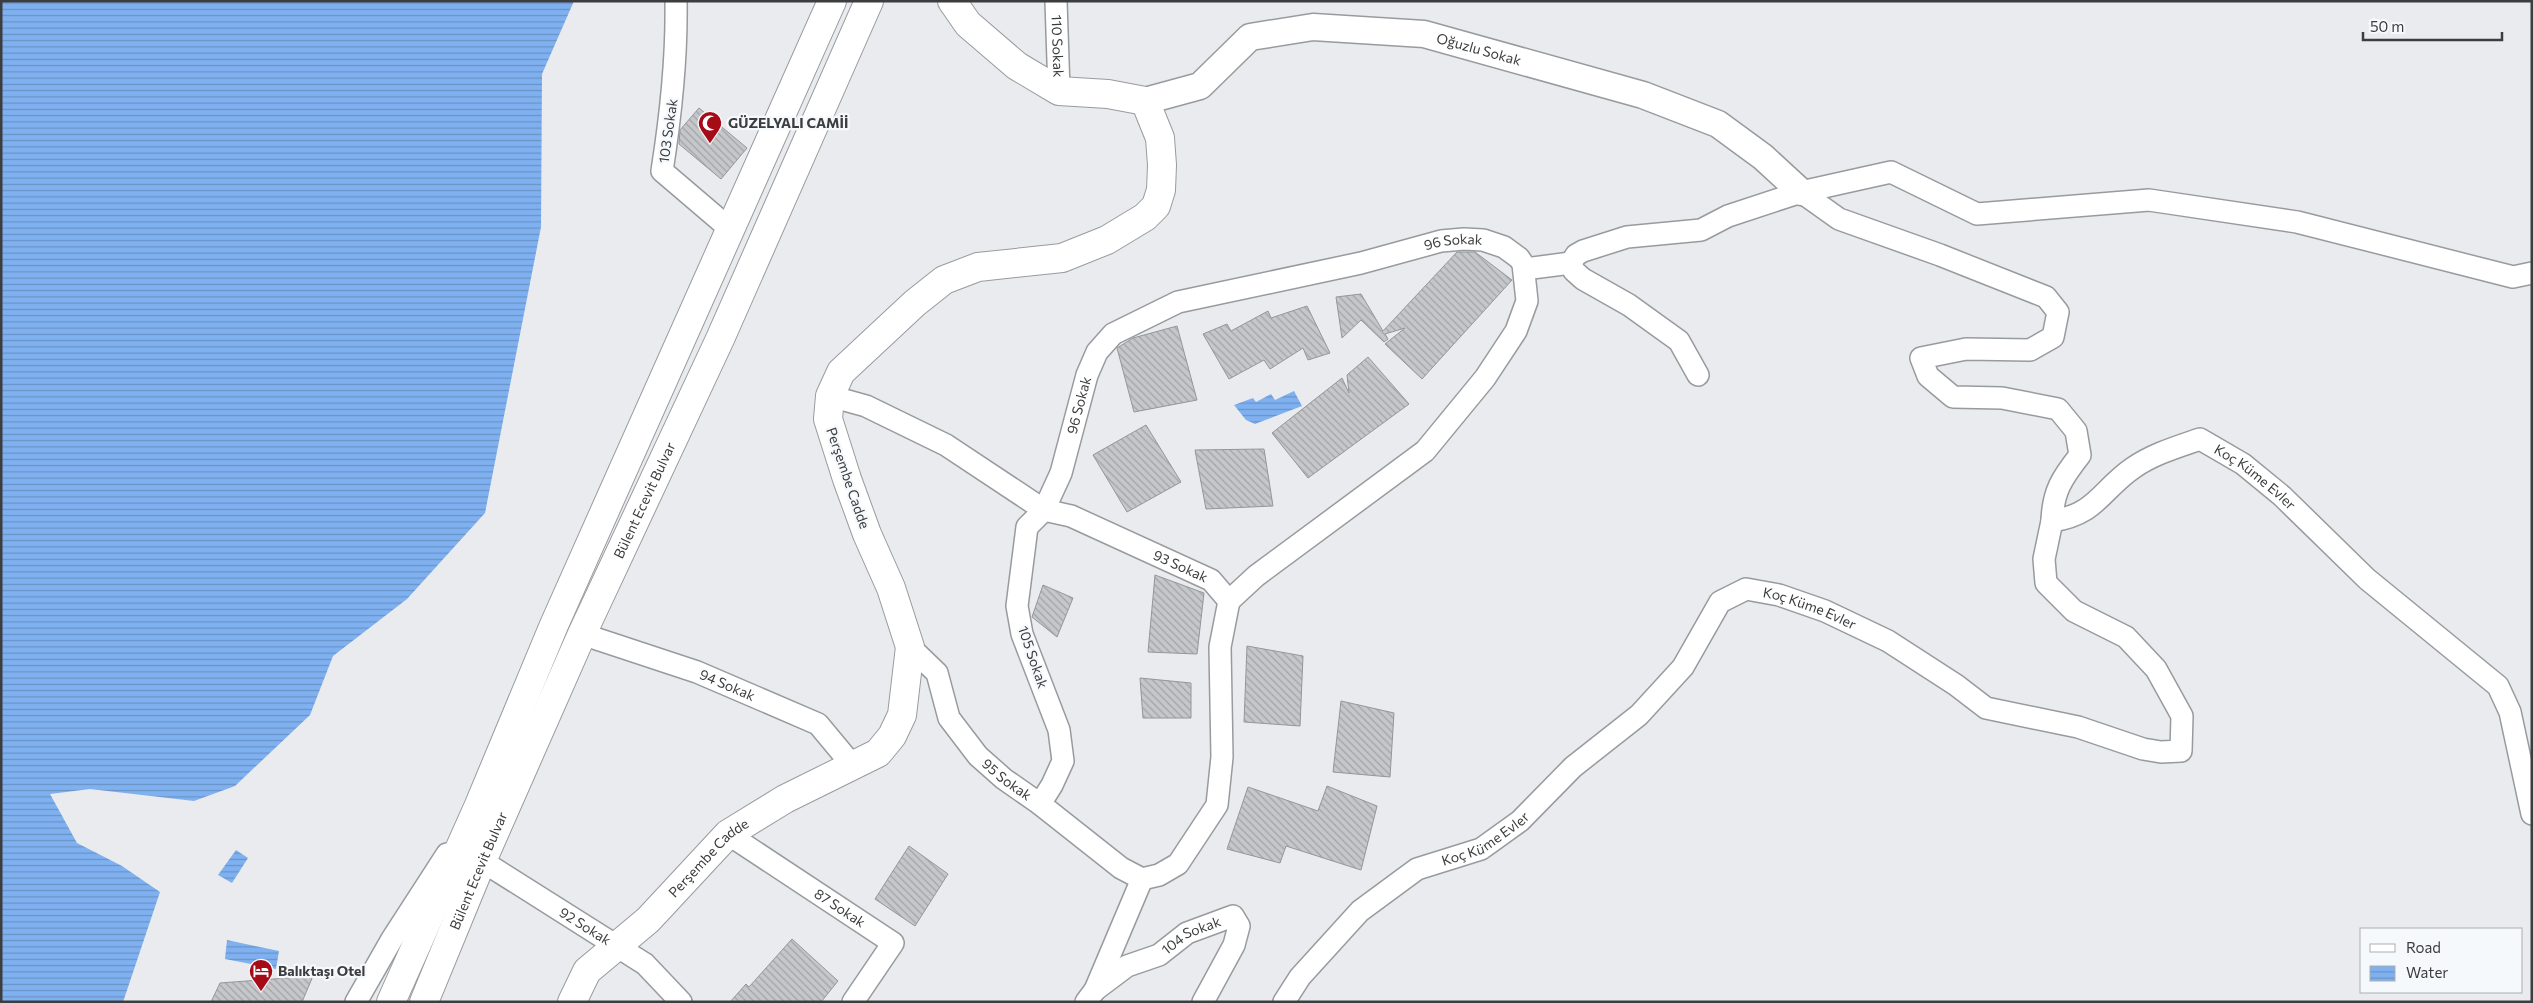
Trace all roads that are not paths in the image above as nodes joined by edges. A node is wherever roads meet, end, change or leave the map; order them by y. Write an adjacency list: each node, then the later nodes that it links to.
1 (676, 1): 9 (street, 103 Sokak)
2 (832, 1): 9 (main road, Bülent Ecevit Bulvar)
3 (869, 1): 18 (main road, Bülent Ecevit Bulvar)
4 (952, 1): 6 (main road)
5 (1056, 1): 6 (street, 110 Sokak)
6 (1059, 91): 7 (main road)
7 (1145, 101): 8 (street, Oğuzlu Sokak); 14 (main road, Perşembe Cadde)
8 (1801, 192): 10 (street); 12 (street); 16 (street, Koç Küme Evler)
9 (730, 229): 22 (main road, Bülent Ecevit Bulvar)
10 (1571, 263): 11 (street); 13 (street)
11 (1524, 269): 15 (street, 96 Sokak); 17 (street)
12 (2532, 273)
13 (1698, 375)
14 (830, 396): 15 (street, 93 Sokak); 19 (main road, Perşembe Cadde)
15 (1044, 510): 17 (street, 93 Sokak); 21 (street, 105 Sokak)
16 (2052, 521): 23 (street, Koç Küme Evler); 36 (street, Koç Küme Evler)
17 (1229, 601): 26 (street)
18 (582, 634): 20 (street, 94 Sokak); 25 (main road, Bülent Ecevit Bulvar)
19 (910, 647): 20 (main road, Perşembe Cadde); 21 (street, 95 Sokak)
20 (854, 766): 24 (main road, Perşembe Cadde)
21 (1040, 804): 26 (street, 95 Sokak)
22 (479, 805): 29 (street); 30 (main road, Bülent Ecevit Bulvar)
23 (2532, 814)
24 (728, 834): 27 (main road, Perşembe Cadde); 34 (street, 87 Sokak)
25 (482, 861): 27 (street, 92 Sokak); 31 (main road, Bülent Ecevit Bulvar)
26 (1142, 879): 28 (street)
27 (615, 946): 32 (main road, Perşembe Cadde); 33 (street, 92 Sokak)
28 (1091, 996): 35 (street, 104 Sokak)
29 (356, 1002)
30 (391, 1002)
31 (424, 1002)
32 (572, 1002)
33 (681, 1002)
34 (854, 1002)
35 (1203, 1002)
36 (1284, 1002)

